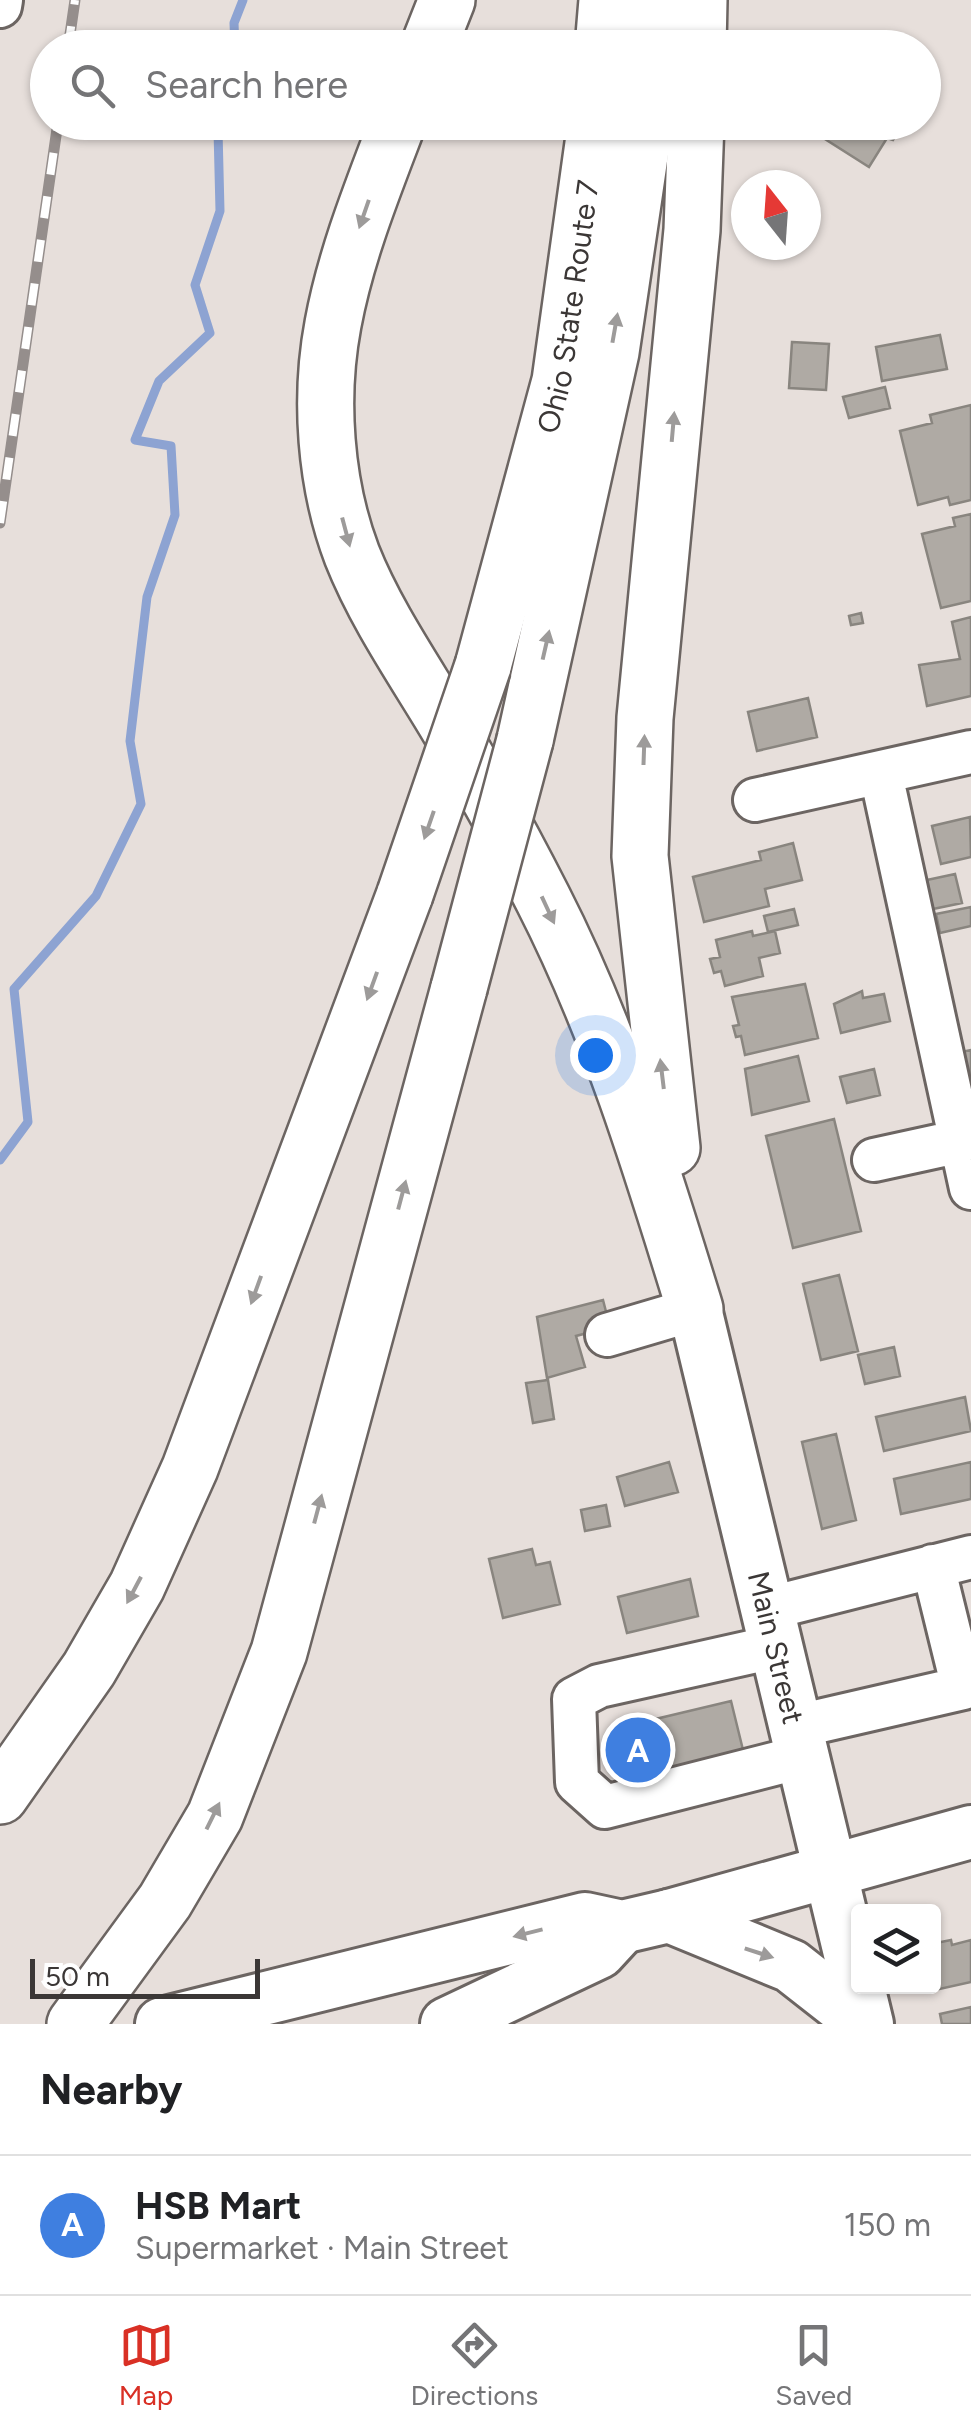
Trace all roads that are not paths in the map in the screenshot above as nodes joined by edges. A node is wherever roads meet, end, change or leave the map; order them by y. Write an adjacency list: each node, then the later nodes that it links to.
1 (447, 0): 5 (highway)
2 (607, 0): 6 (highway)
3 (654, 0): 7 (highway)
4 (699, 0): 8 (highway)
5 (435, 30)
6 (604, 30)
7 (653, 30)
8 (698, 30)
9 (391, 140): 19 (highway, one-way to 19)
10 (594, 140): 24 (highway, Ohio State Route 7, one-way to 24, bridge)
11 (642, 140): 28 (highway, one-way to 11, bridge)
12 (695, 140): 19 (highway, one-way to 12)
13 (971, 752): 14 (street)
14 (881, 774): 15 (street); 16 (street)
15 (756, 800)
16 (961, 1141): 17 (street); 18 (street)
17 (874, 1160)
18 (971, 1188)
19 (695, 1309): 20 (street); 22 (main road, Main Street)
20 (608, 1334)
21 (952, 1562): 22 (street); 23 (street)
22 (774, 1627): 23 (main road, Main Street); 23 (street)
23 (801, 1741): 26 (main road, Main Street)
24 (0, 1796)
25 (971, 1832): 26 (main road)
26 (832, 1868): 27 (main road); 31 (main road, Main Street)
27 (646, 1922): 29 (main road, one-way to 29); 30 (main road); 31 (main road, one-way to 31)
28 (75, 2024)
29 (162, 2024)
30 (448, 2024)
31 (866, 2024)

